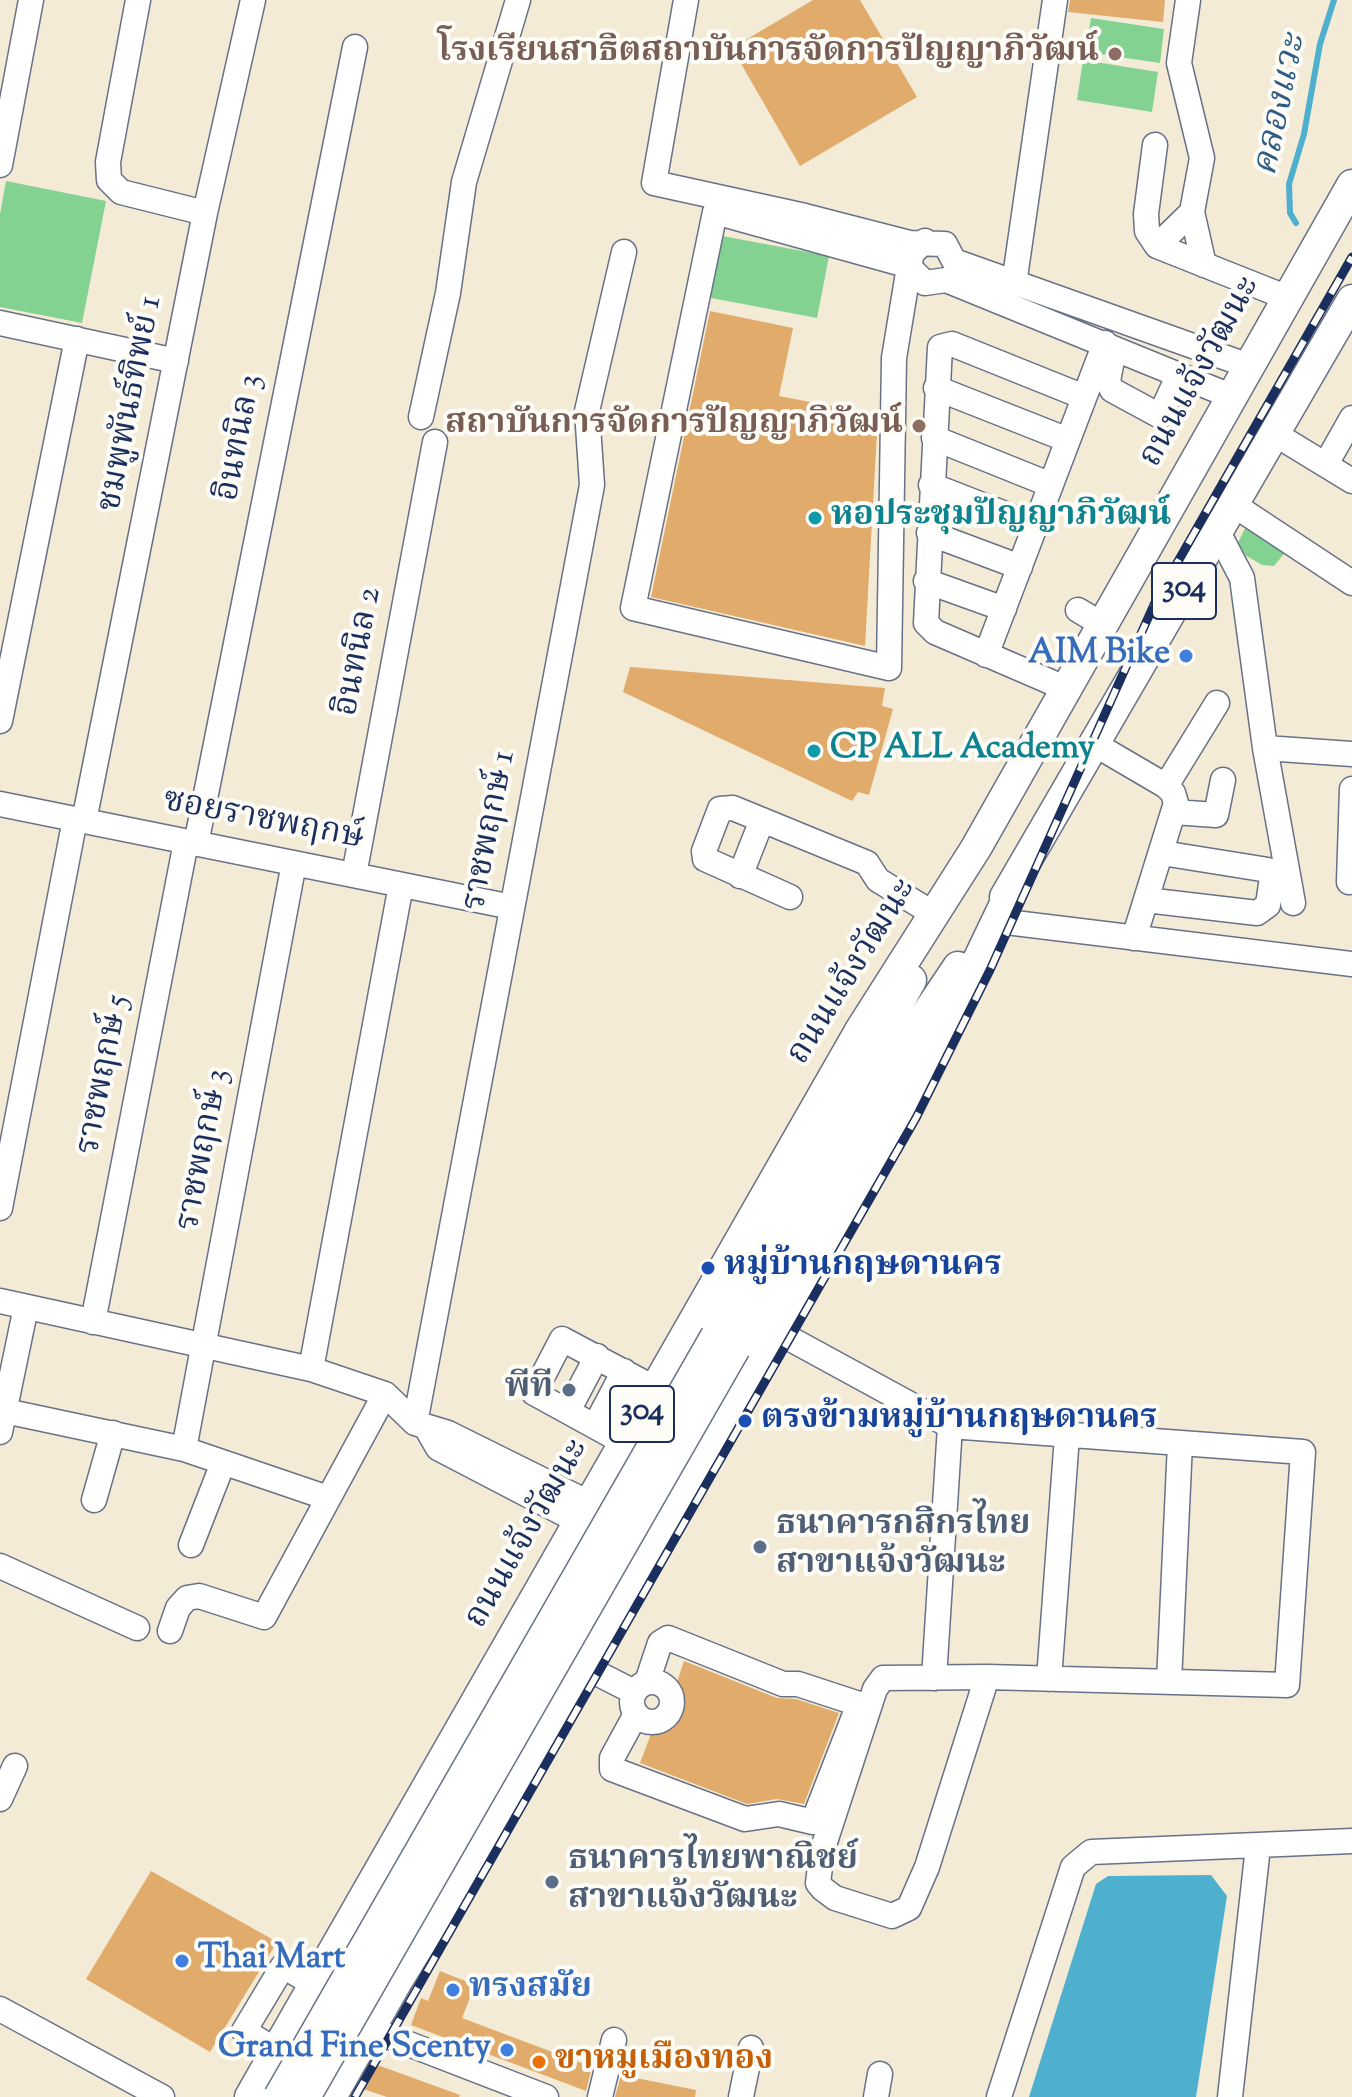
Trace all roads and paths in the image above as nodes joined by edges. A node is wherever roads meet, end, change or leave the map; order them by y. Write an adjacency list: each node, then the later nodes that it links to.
1 (31, 0): 10 (street)
2 (138, 0): 13 (street)
3 (253, 0): 13 (street, ชมพูพันธ์ทิพย์ 1)
4 (518, 0): 32 (street)
5 (686, 0): 14 (street)
6 (1055, 0): 20 (street)
7 (1188, 0): 12 (street)
8 (355, 47): 64 (street, อินทนิล 3)
9 (1155, 145): 15 (street)
10 (0, 165)
11 (1352, 185): 21 (main road, ถนนแจ้งวัฒนะ / 304)
12 (1192, 212): 15 (street); 17 (street)
13 (205, 213): 26 (street, ชมพูพันธ์ทิพย์ 1)
14 (925, 241): 18 (street); 19 (street)
15 (1157, 246): 17 (street)
16 (624, 252): 76 (street, ราชพฤกษ์ 1)
17 (1204, 265): 21 (street)
18 (909, 267): 18 (street); 19 (street)
19 (950, 270): 20 (street); 25 (street)
20 (1014, 284): 27 (street)
21 (1288, 298): 27 (main road, ถนนแจ้งวัฒนะ / 304)
22 (1352, 300): 34 (main road, ถนนแจ้งวัฒนะ / 304)
23 (0, 323): 24 (street)
24 (77, 339): 26 (street); 53 (street)
25 (1110, 345): 28 (street); 28 (street); 30 (street)
26 (176, 361): 62 (street, ชมพูพันธ์ทิพย์ 1)
27 (1249, 366): 31 (main road, ถนนแจ้งวัฒนะ / 304)
28 (1179, 374): 31 (street)
29 (936, 388): 30 (street); 35 (street); 36 (street)
30 (1084, 397): 36 (street)
31 (1233, 397): 51 (main road, ถนนแจ้งวัฒนะ / 304)
32 (421, 417)
33 (1352, 418): 38 (street)
34 (1275, 434): 38 (street); 42 (main road, ถนนแจ้งวัฒนะ / 304)
35 (934, 438): 40 (street); 41 (street)
36 (1068, 440): 41 (street)
37 (435, 442): 68 (street, อินทนิล 2)
38 (1326, 464): 39 (street)
39 (1352, 481)
40 (931, 485): 43 (street); 45 (street)
41 (1051, 485): 43 (street)
42 (1234, 505): 44 (main road, ถนนแจ้งวัฒนะ / 304); 48 (street)
43 (1036, 526): 46 (street)
44 (1218, 532): 54 (main road, ถนนแจ้งวัฒนะ / 304); 55 (street)
45 (929, 533): 46 (street); 47 (street)
46 (1020, 567): 49 (street)
47 (926, 581): 49 (street); 50 (street)
48 (1352, 583)
49 (1004, 609): 50 (street)
50 (986, 655): 51 (street)
51 (1067, 689): 65 (main road, ถนนแจ้งวัฒนะ / 304)
52 (1217, 703): 58 (street)
53 (1, 711)
54 (1096, 745): 58 (street); 70 (main road, ถนนแจ้งวัฒนะ / 304)
55 (1265, 748): 56 (street); 75 (street)
56 (1352, 754)
57 (1223, 780): 61 (street)
58 (1166, 786): 61 (street)
59 (1352, 789): 71 (street)
60 (0, 804): 62 (street, ซอยราชพฤกษ์)
61 (1174, 812): 66 (street)
62 (80, 820): 64 (street, ซอยราชพฤกษ์); 81 (street, ชมพูพันธ์ทิพย์ 1)
63 (762, 820): 69 (street); 69 (street); 77 (street)
64 (191, 843): 67 (street, ซอยราชพฤกษ์); 84 (street, ราชพฤกษ์ 5)
65 (976, 848): 77 (main road, ถนนแจ้งวัฒนะ / 304); 86 (main road, ถนนแจ้งวัฒนะ)
66 (1162, 853): 74 (street); 74 (street)
67 (294, 863): 68 (street, ซอยราชพฤกษ์); 87 (street, ราชพฤกษ์ 3)
68 (354, 875): 72 (street, ซอยราชพฤกษ์)
69 (740, 876): 73 (street)
70 (1016, 881): 78 (main road, ถนนแจ้งวัฒนะ / 304); 86 (main road, ถนนแจ้งวัฒนะ)
71 (1349, 882)
72 (401, 885): 76 (street, ซอยราชพฤกษ์); 89 (street)
73 (790, 897)
74 (1146, 900): 79 (street)
75 (1293, 903)
76 (512, 907): 95 (street, ราชพฤกษ์ 1)
77 (934, 914): 91 (main road, ถนนแจ้งวัฒนะ / 304)
78 (998, 921): 79 (street); 85 (main road, ถนนแจ้งวัฒนะ / 304)
79 (1134, 938): 80 (street)
80 (1352, 964)
81 (0, 1208)
82 (0, 1301): 83 (street)
83 (26, 1307): 84 (street); 94 (street)
84 (93, 1322): 87 (street)
85 (774, 1330): 97 (street); 111 (main road, ถนนแจ้งวัฒนะ / 304)
86 (726, 1342): 131 (main road, ถนนแจ้งวัฒนะ, bridge); 132 (main road, ถนนแจ้งวัฒนะ, bridge)
87 (204, 1346): 89 (street); 102 (street, ราชพฤกษ์ 3)
88 (597, 1356): 90 (street); 93 (street); 93 (street)
89 (311, 1369): 92 (street)
90 (624, 1371): 91 (street); 96 (street)
91 (656, 1389): 100 (main road, ถนนแจ้งวัฒนะ / 304)
92 (385, 1394): 95 (street); 104 (street)
93 (568, 1411): 96 (street)
94 (1, 1426): 98 (street)
95 (421, 1426): 106 (street)
96 (595, 1426): 100 (street)
97 (950, 1426): 99 (street); 113 (street)
98 (113, 1433): 102 (street); 105 (street)
99 (1067, 1436): 101 (street); 114 (street)
100 (625, 1443): 106 (main road, ถนนแจ้งวัฒนะ / 304)
101 (1180, 1443): 115 (street); 115 (street)
102 (184, 1449): 103 (street)
103 (223, 1463): 104 (street); 107 (street)
104 (328, 1498): 110 (street)
105 (94, 1500)
106 (586, 1513): 117 (main road, ถนนแจ้งวัฒนะ / 304)
107 (191, 1545)
108 (0, 1566): 109 (street)
109 (137, 1628)
110 (170, 1631)
111 (585, 1667): 116 (street); 118 (main road, ถนนแจ้งวัฒนะ / 304)
112 (987, 1677): 113 (street); 113 (street); 114 (street)
113 (934, 1678)
114 (1049, 1679): 115 (street)
115 (1169, 1682)
116 (639, 1696): 116 (street)
117 (473, 1710): 118 (main road); 123 (main road, ถนนแจ้งวัฒนะ / 304)
118 (540, 1748): 125 (main road, ถนนแจ้งวัฒนะ / 304)
119 (15, 1766): 120 (street)
120 (0, 1799)
121 (1352, 1841): 122 (street)
122 (1258, 1847): 137 (street); 138 (street)
123 (310, 1993): 125 (main road); 128 (main road, ถนนแจ้งวัฒนะ / 304); 128 (street)
124 (0, 2009): 129 (street)
125 (370, 2029): 133 (main road, ถนนแจ้งวัฒนะ / 304); 134 (street)
126 (614, 2040): 135 (street)
127 (751, 2048): 136 (street)
128 (277, 2051): 130 (main road, ถนนแจ้งวัฒนะ / 304)
129 (162, 2097)
130 (250, 2097)
131 (279, 2097)
132 (305, 2097)
133 (331, 2097)
134 (546, 2097)
135 (600, 2097)
136 (741, 2097)
137 (999, 2097)
138 (1230, 2097)

